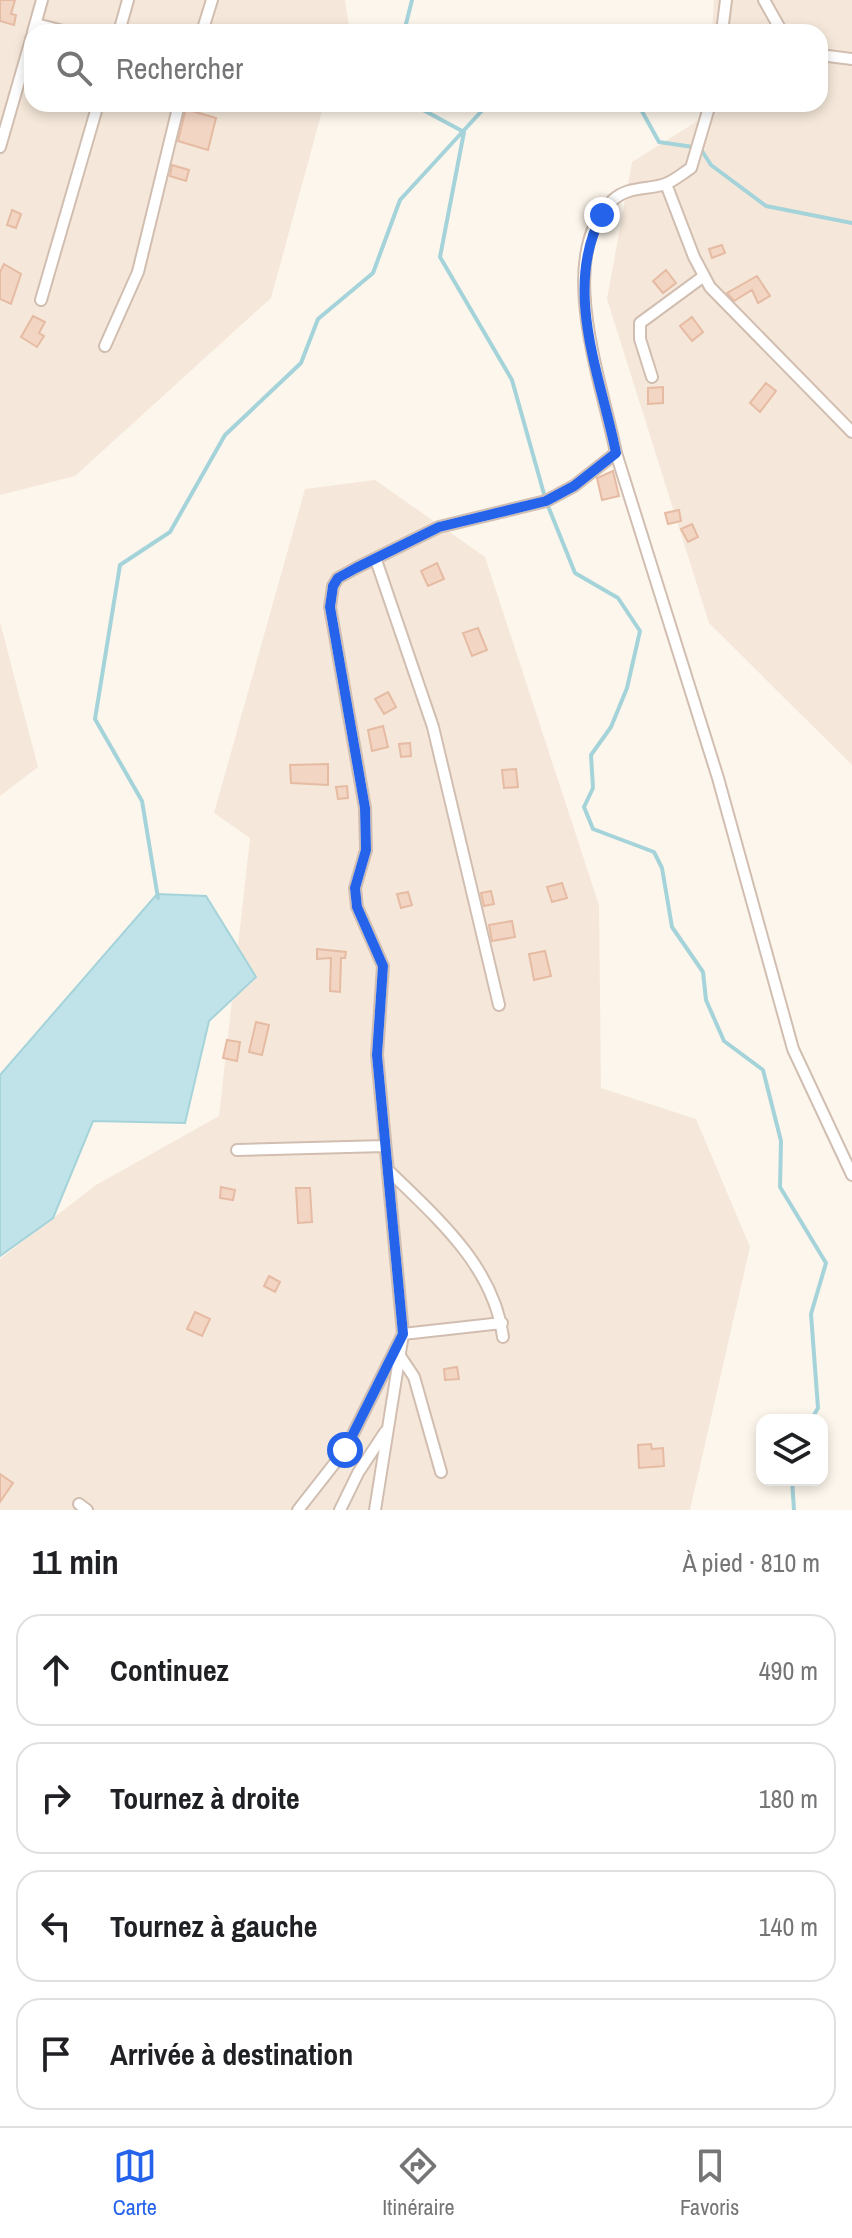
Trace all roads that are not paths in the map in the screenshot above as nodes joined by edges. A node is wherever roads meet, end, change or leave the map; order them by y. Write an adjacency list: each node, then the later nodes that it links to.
1 (42, 0): 6 (street)
2 (128, 0): 7 (street)
3 (212, 0): 8 (street)
4 (726, 0): 9 (street)
5 (764, 0): 10 (street)
6 (36, 24)
7 (121, 24)
8 (204, 24)
9 (723, 24)
10 (778, 24)
11 (828, 56): 12 (street)
12 (852, 59)
13 (24, 65): 17 (street)
14 (96, 112): 20 (street)
15 (177, 112): 21 (street)
16 (708, 112): 18 (street)
17 (0, 147)
18 (666, 184): 19 (street); 24 (street)
19 (704, 276): 22 (street); 23 (street)
20 (41, 300)
21 (105, 346)
22 (652, 377)
23 (852, 432)
24 (616, 453): 25 (street); 30 (street)
25 (376, 560): 26 (street); 27 (street)
26 (499, 1005)
27 (385, 1146): 28 (street); 29 (street)
28 (237, 1150)
29 (390, 1172): 31 (street); 32 (street)
30 (852, 1175)
31 (502, 1323): 32 (street); 33 (street)
32 (403, 1334): 34 (street); 37 (street)
33 (503, 1337)
34 (400, 1356): 35 (street); 36 (street)
35 (388, 1426): 38 (street); 39 (street)
36 (441, 1472)
37 (298, 1510)
38 (340, 1510)
39 (375, 1510)

